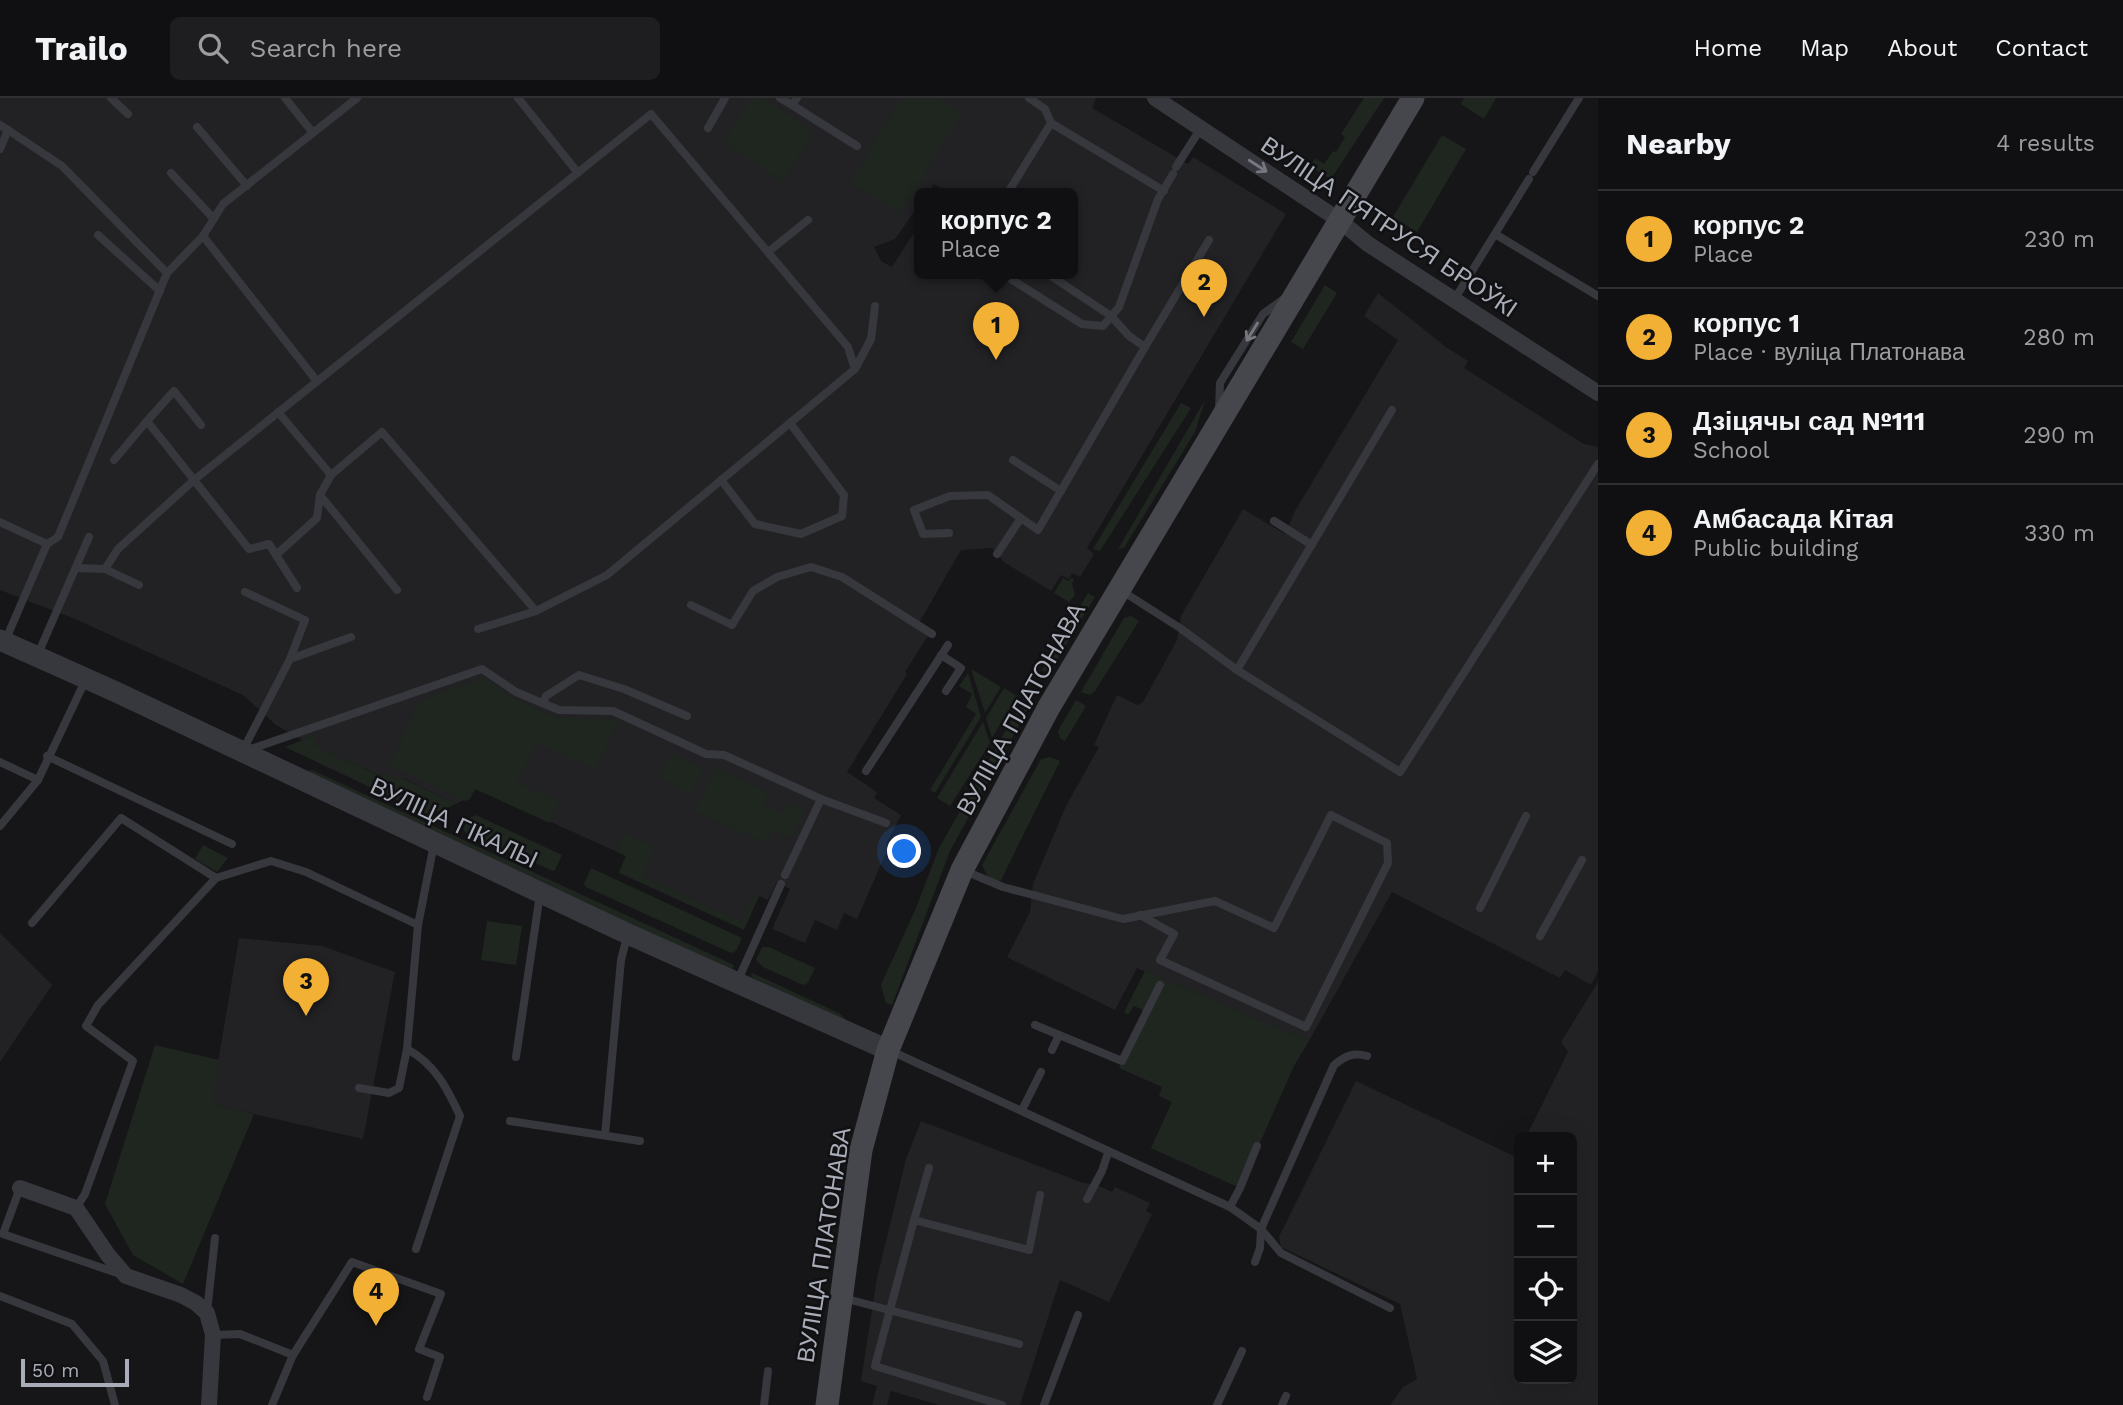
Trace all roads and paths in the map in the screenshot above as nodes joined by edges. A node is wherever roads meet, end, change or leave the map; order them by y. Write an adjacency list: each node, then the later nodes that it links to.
1 (111, 98): 12 (lane)
2 (285, 98): 19 (lane)
3 (357, 98): 19 (lane)
4 (518, 98): 23 (lane)
5 (726, 98): 16 (lane)
6 (780, 98): 11 (lane)
7 (1029, 98): 13 (lane)
8 (1155, 98): 17 (street, ВУЛІЦА ПЯТРУСЯ БРОЎКІ)
9 (1413, 98): 29 (main road, ВУЛІЦА ПЛАТОНАВА)
10 (1579, 98): 30 (lane)
11 (794, 102): 20 (lane)
12 (128, 114)
13 (1052, 123): 25 (lane); 26 (lane)
14 (0, 124): 18 (lane)
15 (197, 127): 24 (lane)
16 (708, 128)
17 (1201, 128): 26 (lane); 29 (street, ВУЛІЦА ПЯТРУСЯ БРОЎКІ, one-way to 29)
18 (8, 130): 21 (lane); 35 (lane)
19 (313, 133): 24 (lane)
20 (857, 146)
21 (0, 149)
22 (171, 173): 27 (lane)
23 (578, 173): 34 (lane); 45 (lane)
24 (247, 186): 27 (lane)
25 (1011, 188)
26 (1164, 191): 42 (lane)
27 (214, 219): 32 (lane)
28 (808, 220): 34 (lane)
29 (1339, 220): 40 (street, ВУЛІЦА ПЯТРУСЯ БРОЎКІ); 74 (main road, ВУЛІЦА ПЛАТОНАВА)
30 (1495, 234): 39 (lane); 40 (lane)
31 (98, 235): 38 (lane)
32 (203, 236): 35 (lane); 45 (lane)
33 (1209, 240): 43 (lane)
34 (768, 252): 44 (lane)
35 (167, 273): 38 (lane)
36 (1011, 279): 42 (lane)
37 (1056, 279): 42 (lane)
38 (160, 291): 65 (lane)
39 (1598, 296)
40 (1454, 300): 46 (street, ВУЛІЦА ПЯТРУСЯ БРОЎКІ)
41 (876, 306): 44 (lane)
42 (1111, 316): 43 (lane)
43 (1145, 347): 58 (lane)
44 (855, 369): 50 (lane)
45 (316, 380): 48 (lane)
46 (1598, 393)
47 (1392, 410): 66 (lane)
48 (278, 412): 55 (lane); 56 (lane)
49 (147, 421): 51 (lane); 52 (lane); 56 (lane)
50 (790, 423): 57 (lane); 57 (lane)
51 (201, 425)
52 (114, 460)
53 (1013, 460): 58 (lane)
54 (1598, 464): 86 (lane)
55 (331, 475): 59 (lane); 77 (lane)
56 (194, 480): 68 (lane); 70 (lane)
57 (721, 480): 77 (lane)
58 (1061, 491): 60 (lane)
59 (320, 495): 68 (lane); 73 (lane)
60 (1021, 518): 63 (lane); 67 (lane)
61 (1274, 521): 66 (lane)
62 (0, 522): 65 (lane)
63 (948, 533)
64 (89, 537): 69 (lane)
65 (47, 544): 81 (lane)
66 (1312, 545): 86 (lane)
67 (997, 554)
68 (276, 555): 72 (lane)
69 (76, 568): 70 (lane); 84 (lane)
70 (105, 569): 71 (lane)
71 (139, 585)
72 (296, 588)
73 (397, 590)
74 (1119, 590): 86 (lane); 103 (main road, ВУЛІЦА ПЛАТОНАВА)
75 (245, 592): 85 (lane)
76 (691, 605): 79 (lane)
77 (536, 611): 78 (lane)
78 (478, 629)
79 (932, 634)
80 (351, 636): 85 (lane)
81 (2, 641): 84 (street, ВУЛІЦА ГІКАЛЫ)
82 (948, 645): 83 (lane)
83 (942, 655): 88 (lane); 94 (lane)
84 (37, 657): 87 (street, ВУЛІЦА ГІКАЛЫ)
85 (290, 659): 91 (lane)
86 (1237, 670)
87 (86, 679): 91 (street, ВУЛІЦА ГІКАЛЫ); 92 (lane)
88 (946, 691)
89 (543, 703): 90 (lane); 91 (lane); 96 (lane)
90 (687, 716)
91 (242, 753): 100 (street, ВУЛІЦА ГІКАЛЫ)
92 (47, 756): 95 (lane); 101 (lane)
93 (0, 762): 95 (lane)
94 (866, 771)
95 (37, 780): 99 (lane)
96 (821, 799): 98 (lane); 104 (lane)
97 (1525, 816): 108 (lane)
98 (887, 823)
99 (0, 826)
100 (434, 843): 107 (street, ВУЛІЦА ГІКАЛЫ); 111 (lane)
101 (232, 844)
102 (1582, 860): 113 (lane)
103 (962, 870): 109 (lane); 119 (main road, ВУЛІЦА ПЛАТОНАВА)
104 (785, 874)
105 (216, 878): 110 (lane); 111 (lane); 136 (lane)
106 (781, 884): 114 (lane)
107 (540, 892): 112 (street, ВУЛІЦА ГІКАЛЫ); 122 (lane)
108 (1480, 908)
109 (1140, 915): 109 (lane)
110 (32, 923)
111 (418, 925): 118 (lane)
112 (628, 934): 114 (street, ВУЛІЦА ГІКАЛЫ); 127 (lane)
113 (1540, 936)
114 (737, 983): 119 (street, ВУЛІЦА ГІКАЛЫ)
115 (1160, 985): 117 (lane)
116 (1035, 1025): 117 (lane)
117 (1059, 1035): 120 (lane)
118 (407, 1049): 124 (lane); 140 (lane)
119 (888, 1050): 125 (lane); 144 (main road, ВУЛІЦА ПЛАТОНАВА)
120 (1052, 1050)
121 (1367, 1056): 138 (lane)
122 (516, 1058)
123 (1041, 1072): 125 (lane)
124 (359, 1088)
125 (1023, 1110): 130 (lane)
126 (510, 1121): 127 (lane)
127 (605, 1135): 128 (lane)
128 (640, 1141)
129 (1257, 1146): 135 (lane)
130 (1108, 1153): 134 (lane); 135 (lane)
131 (929, 1168): 137 (lane)
132 (20, 1188): 136 (street); 142 (lane)
133 (1040, 1195): 137 (lane)
134 (1087, 1199)
135 (1230, 1207): 138 (lane)
136 (76, 1209): 142 (street)
137 (914, 1220): 146 (lane)
138 (1261, 1229): 141 (lane); 145 (lane)
139 (215, 1238): 147 (lane)
140 (416, 1249)
141 (1255, 1262)
142 (126, 1276): 147 (street)
143 (0, 1296): 155 (lane)
144 (841, 1297): 146 (lane); 159 (main road, ВУЛІЦА ПЛАТОНАВА)
145 (1390, 1308)
146 (891, 1310): 150 (lane); 160 (lane)
147 (207, 1313): 149 (street)
148 (1078, 1315): 161 (lane)
149 (213, 1335): 152 (lane); 156 (street)
150 (1019, 1344)
151 (1242, 1351): 162 (lane)
152 (293, 1356): 154 (lane); 157 (lane)
153 (768, 1371): 158 (lane)
154 (427, 1397)
155 (115, 1405)
156 (209, 1405)
157 (272, 1405)
158 (764, 1405)
159 (827, 1405)
160 (1002, 1405)
161 (1044, 1405)
162 (1217, 1405)

